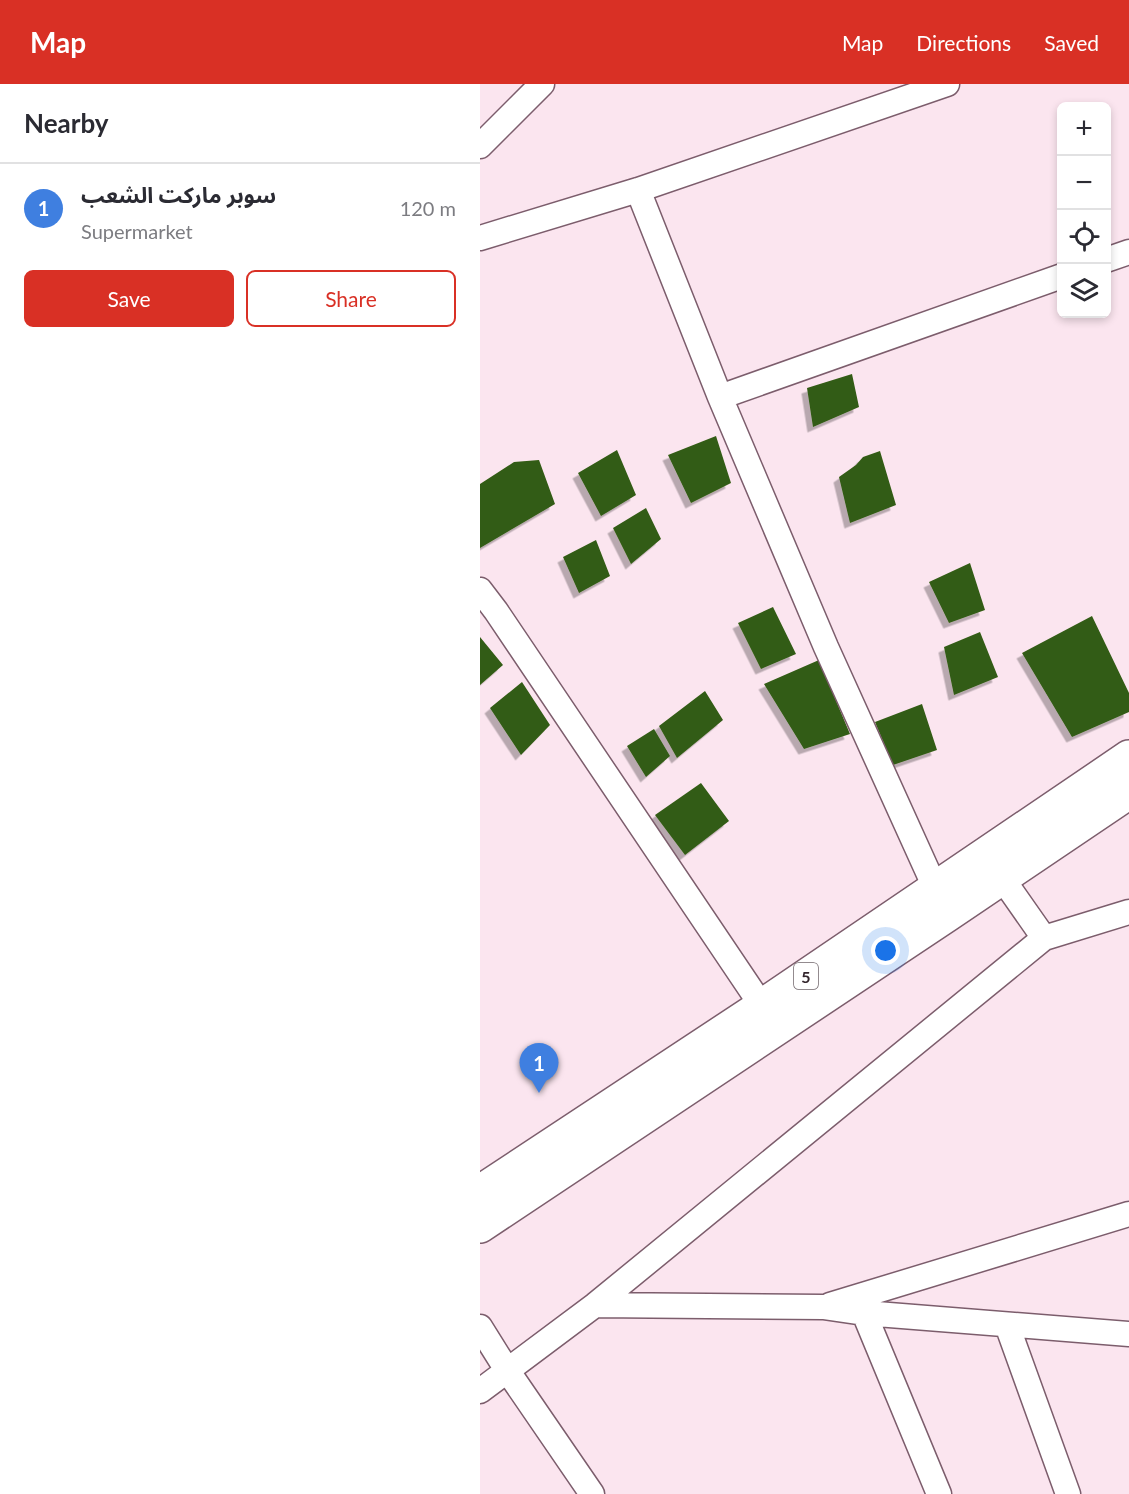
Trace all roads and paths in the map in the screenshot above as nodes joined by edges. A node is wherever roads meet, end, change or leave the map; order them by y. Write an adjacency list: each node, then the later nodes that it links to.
1 (542, 84): 3 (street)
2 (947, 84): 4 (street)
3 (480, 146)
4 (638, 190): 5 (street); 9 (street)
5 (480, 238)
6 (1129, 252): 7 (street)
7 (1111, 259)
8 (1057, 278): 9 (street)
9 (720, 396): 15 (street)
10 (480, 590): 11 (street)
11 (488, 617): 18 (street)
12 (1129, 757): 15 (main road, 5)
13 (1129, 792): 14 (main road, 5)
14 (1002, 878): 15 (main road, 5); 17 (street)
15 (941, 902): 18 (main road, 5); 21 (main road, 5)
16 (1129, 912): 17 (street)
17 (1044, 938): 22 (street)
18 (762, 1006): 19 (main road, 5)
19 (480, 1192)
20 (1129, 1214): 23 (street)
21 (480, 1226)
22 (594, 1305): 23 (street); 28 (street)
23 (823, 1307): 24 (street)
24 (864, 1313): 25 (street); 31 (street)
25 (1008, 1325): 27 (street); 32 (street)
26 (480, 1327): 28 (street)
27 (1129, 1334)
28 (507, 1370): 29 (street); 30 (street)
29 (480, 1390)
30 (592, 1494)
31 (939, 1494)
32 (1068, 1494)

